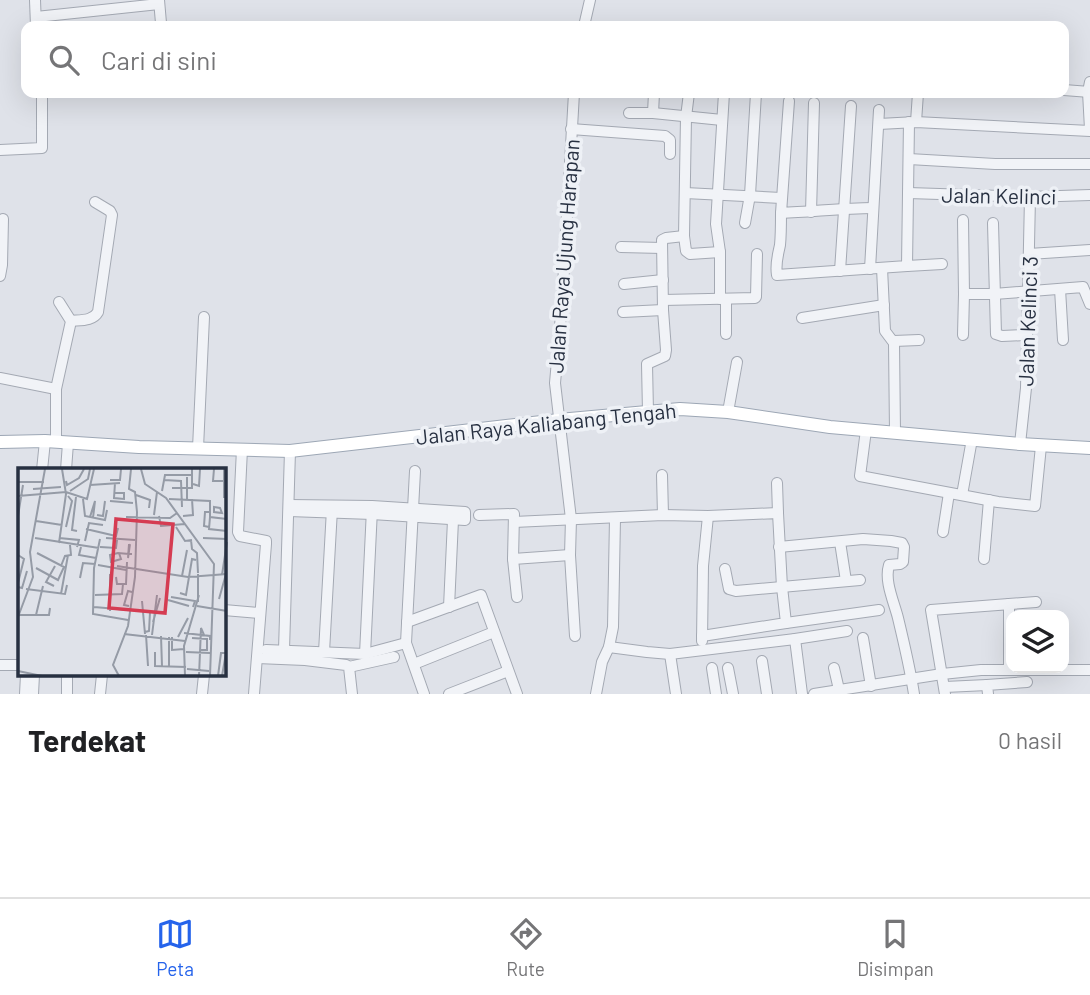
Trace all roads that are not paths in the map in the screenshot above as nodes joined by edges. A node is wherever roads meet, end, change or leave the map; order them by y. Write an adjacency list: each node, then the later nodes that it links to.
1 (36, 0): 4 (street)
2 (590, 0): 7 (street)
3 (159, 2): 5 (street); 6 (street)
4 (36, 21)
5 (42, 21)
6 (162, 21)
7 (585, 21)
8 (1089, 88): 9 (street); 28 (street)
9 (1069, 90)
10 (42, 98): 30 (street)
11 (575, 98): 27 (street, Jalan Raya Ujung Harapan)
12 (653, 98): 22 (street)
13 (689, 98): 23 (street)
14 (724, 98): 24 (street)
15 (755, 98): 37 (street)
16 (917, 98): 25 (street)
17 (789, 101): 40 (street)
18 (814, 103): 44 (street)
19 (851, 106): 42 (street)
20 (879, 110): 26 (street)
21 (629, 113): 22 (street)
22 (649, 113): 23 (street); 29 (street)
23 (687, 117): 24 (street); 34 (street)
24 (722, 120): 36 (street)
25 (912, 122): 26 (street); 28 (street); 32 (street)
26 (878, 124): 43 (street)
27 (572, 129): 29 (street); 89 (street, Jalan Raya Ujung Harapan)
28 (1090, 130)
29 (642, 135): 31 (street)
30 (0, 150)
31 (670, 154)
32 (909, 159): 33 (street); 35 (street)
33 (1090, 164)
34 (685, 192): 36 (street); 50 (street)
35 (908, 193): 39 (street, Jalan Kelinci); 58 (street)
36 (719, 194): 37 (street); 54 (street)
37 (750, 195): 40 (street); 48 (street)
38 (1090, 195): 39 (street, Jalan Kelinci)
39 (1030, 197): 56 (street, Jalan Kelinci 3)
40 (781, 198): 45 (street)
41 (95, 202): 77 (street)
42 (844, 208): 43 (street); 44 (street); 61 (street)
43 (873, 208): 60 (street)
44 (811, 212): 45 (street)
45 (781, 213): 61 (street)
46 (3, 219): 62 (street)
47 (962, 220): 67 (street)
48 (745, 223)
49 (993, 223): 68 (street)
50 (684, 236): 52 (street); 54 (street)
51 (621, 247): 52 (street)
52 (662, 248): 63 (street)
53 (1090, 250): 56 (street)
54 (720, 252): 69 (street)
55 (757, 254): 69 (street)
56 (1029, 254): 66 (street, Jalan Kelinci 3)
57 (942, 264): 58 (street)
58 (907, 266): 59 (street)
59 (882, 268): 60 (street); 73 (street)
60 (870, 269): 61 (street)
61 (840, 271)
62 (0, 276)
63 (663, 280): 64 (street); 72 (street)
64 (624, 284)
65 (1059, 289): 66 (street); 71 (street); 82 (street)
66 (1028, 292): 68 (street); 80 (street, Jalan Kelinci 3)
67 (964, 294): 68 (street); 79 (street)
68 (994, 294): 80 (street)
69 (723, 299): 72 (street); 78 (street)
70 (60, 302): 77 (street)
71 (1090, 304)
72 (663, 305): 74 (street); 87 (street)
73 (884, 305): 76 (street); 83 (street)
74 (623, 312)
75 (204, 317): 97 (street)
76 (802, 318)
77 (71, 321): 86 (street)
78 (726, 334)
79 (963, 335)
80 (1026, 335): 95 (street, Jalan Kelinci 3)
81 (919, 340): 83 (street)
82 (1063, 340)
83 (894, 341): 91 (street)
84 (737, 362): 88 (street)
85 (0, 378): 86 (street)
86 (56, 389): 94 (street)
87 (648, 412): 88 (main road, Jalan Raya Kaliabang Tengah); 89 (main road, Jalan Raya Kaliabang Tengah)
88 (728, 412): 90 (main road, Jalan Raya Kaliabang Tengah)
89 (559, 420): 100 (main road, Jalan Raya Kaliabang Tengah); 118 (street, Jalan Raya Ujung Harapan)
90 (866, 430): 91 (main road, Jalan Raya Kaliabang Tengah); 106 (street)
91 (895, 432): 92 (main road, Jalan Raya Kaliabang Tengah)
92 (972, 439): 95 (main road, Jalan Raya Kaliabang Tengah); 107 (street)
93 (0, 442): 94 (main road, Jalan Raya Kaliabang Tengah)
94 (57, 442): 97 (main road, Jalan Raya Kaliabang Tengah); 101 (street); 102 (street)
95 (1020, 444): 96 (main road, Jalan Raya Kaliabang Tengah)
96 (1041, 446): 98 (main road, Jalan Raya Kaliabang Tengah); 108 (street)
97 (198, 448): 99 (main road, Jalan Raya Kaliabang Tengah)
98 (1090, 448)
99 (242, 449): 100 (main road, Jalan Raya Kaliabang Tengah); 137 (street)
100 (290, 451): 109 (street)
101 (43, 468)
102 (65, 468)
103 (415, 471): 112 (street)
104 (662, 475): 115 (street)
105 (777, 483): 113 (street)
106 (949, 493): 107 (street); 120 (street)
107 (962, 495): 108 (street)
108 (989, 500): 125 (street)
109 (289, 508): 110 (street); 149 (street)
110 (332, 510): 111 (street); 151 (street)
111 (372, 510): 112 (street); 153 (street)
112 (413, 513): 133 (street); 138 (street)
113 (778, 513): 116 (street); 122 (street)
114 (479, 515): 119 (street)
115 (663, 515): 116 (street); 117 (street)
116 (708, 516): 143 (street)
117 (615, 518): 118 (street); 147 (street)
118 (571, 519): 119 (street); 123 (street, Jalan Raya Ujung Harapan)
119 (514, 522): 124 (street)
120 (943, 532)
121 (840, 542): 122 (street); 128 (street); 174 (street)
122 (779, 547): 129 (street)
123 (570, 555): 124 (street); 142 (street, Jalan Raya Ujung Harapan)
124 (513, 559): 130 (street)
125 (984, 559)
126 (725, 569): 129 (street)
127 (860, 580): 128 (street)
128 (846, 581): 129 (street)
129 (782, 587): 139 (street)
130 (517, 597)
131 (1036, 601): 132 (street)
132 (1009, 604): 136 (street); 168 (street)
133 (449, 607): 138 (street); 141 (street)
134 (226, 610): 137 (street)
135 (879, 610): 139 (street)
136 (1009, 610)
137 (260, 614): 155 (street)
138 (407, 622): 146 (street)
139 (786, 623): 143 (street)
140 (846, 631): 145 (street)
141 (494, 632): 157 (street); 167 (street)
142 (575, 636)
143 (702, 636): 150 (street)
144 (863, 638): 175 (street)
145 (795, 639): 150 (street); 195 (street)
146 (406, 643): 153 (street); 157 (street)
147 (609, 647): 152 (street); 190 (street)
148 (266, 650): 149 (street)
149 (284, 650): 151 (street)
150 (701, 651): 152 (street)
151 (324, 652): 153 (street)
152 (670, 653): 191 (street)
153 (365, 654)
154 (394, 657): 160 (street)
155 (257, 658): 160 (street); 185 (street)
156 (762, 661): 194 (street)
157 (414, 664): 187 (street)
158 (0, 665): 159 (street)
159 (18, 665)
160 (349, 667): 186 (street)
161 (712, 668): 192 (street)
162 (728, 668): 193 (street)
163 (834, 668): 179 (street)
164 (1006, 669): 168 (street)
165 (1069, 670): 166 (street)
166 (1090, 670)
167 (508, 671): 188 (street); 189 (street)
168 (942, 674): 174 (street); 178 (street)
169 (26, 676): 180 (street)
170 (34, 676): 181 (street)
171 (67, 676): 182 (street)
172 (102, 676): 183 (street)
173 (204, 676): 184 (street)
174 (912, 680): 175 (street); 197 (street)
175 (877, 688): 179 (street)
176 (1028, 688): 177 (street)
177 (988, 689): 178 (street)
178 (945, 691)
179 (840, 692): 196 (street)
180 (26, 694)
181 (33, 694)
182 (67, 694)
183 (100, 694)
184 (202, 694)
185 (254, 694)
186 (352, 694)
187 (425, 694)
188 (449, 694)
189 (517, 694)
190 (596, 694)
191 (676, 694)
192 (716, 694)
193 (733, 694)
194 (766, 694)
195 (802, 694)
196 (814, 694)
197 (914, 694)

